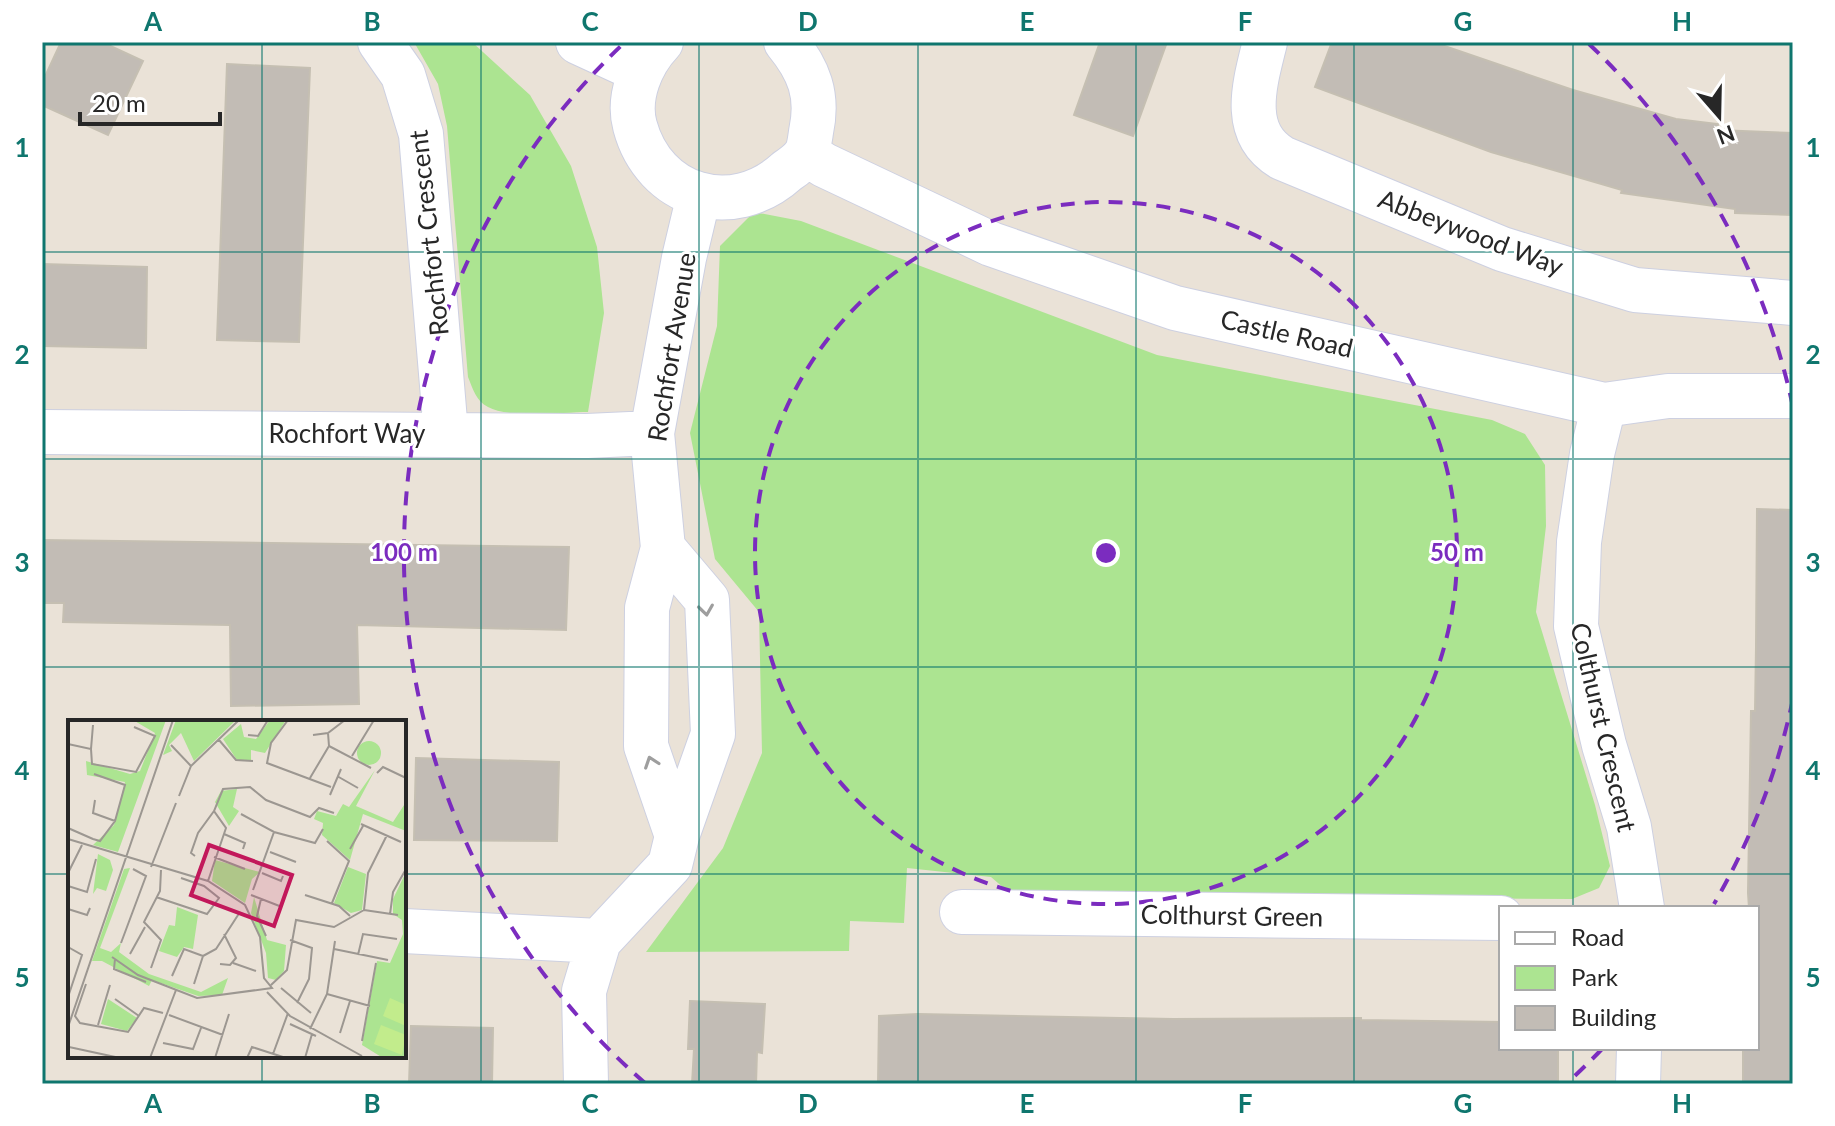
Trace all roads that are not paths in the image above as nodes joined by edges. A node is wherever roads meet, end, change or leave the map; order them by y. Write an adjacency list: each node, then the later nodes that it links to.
1 (380, 42): 12 (street, Rochfort Crescent)
2 (578, 42): 5 (street)
3 (786, 42): 6 (street)
4 (1265, 42): 8 (street, Abbeywood Way)
5 (651, 56): 7 (street)
6 (807, 154): 7 (street); 10 (street, Castle Road)
7 (699, 195): 13 (street, Rochfort Avenue)
8 (1793, 303)
9 (1793, 396): 10 (street, Castle Road)
10 (1604, 405): 16 (street, Colthurst Crescent)
11 (42, 432): 12 (street, Rochfort Way)
12 (446, 433): 13 (street, Rochfort Way)
13 (652, 433): 14 (street, Rochfort Avenue)
14 (663, 548): 15 (street, Rochfort Avenue, one-way to 14); 15 (street, one-way to 15)
15 (677, 836): 20 (street)
16 (1642, 906)
17 (962, 912): 18 (street, Colthurst Green)
18 (1499, 918)
19 (406, 931): 20 (street)
20 (599, 941): 22 (street)
21 (1639, 1050): 23 (street)
22 (586, 1084)
23 (1638, 1084)

